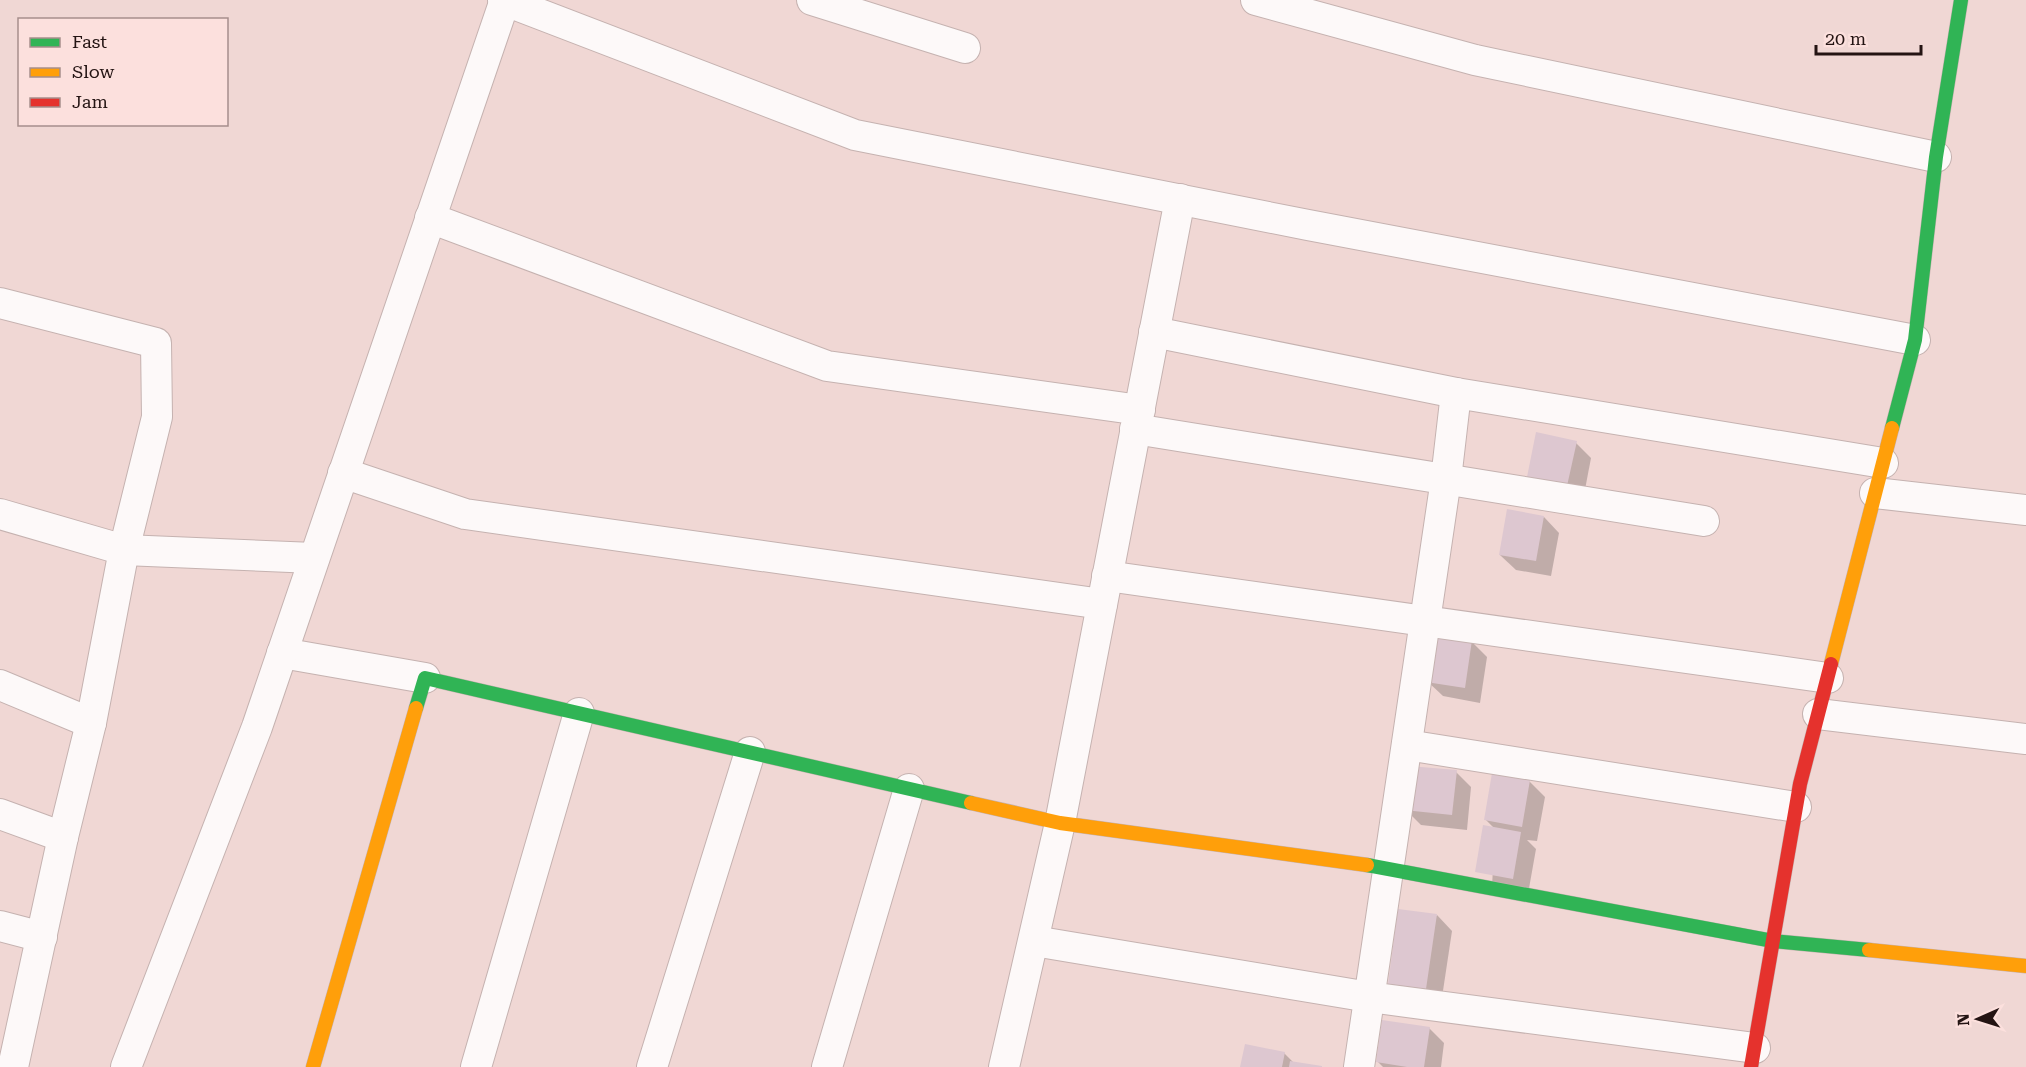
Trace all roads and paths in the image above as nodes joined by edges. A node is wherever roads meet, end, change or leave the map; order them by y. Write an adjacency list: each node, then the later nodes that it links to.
1 (504, 0): 7 (street); 8 (street)
2 (812, 0): 5 (street)
3 (1256, 0): 6 (street)
4 (1961, 0): 6 (street)
5 (965, 48)
6 (1936, 157): 11 (street)
7 (1180, 199): 10 (street); 11 (street)
8 (430, 218): 13 (street); 15 (street)
9 (0, 303): 21 (street)
10 (1154, 332): 12 (street); 13 (street)
11 (1915, 340): 14 (street)
12 (1456, 393): 14 (street); 16 (street)
13 (1137, 419): 16 (street); 23 (street)
14 (1883, 463): 17 (street)
15 (343, 473): 22 (street); 23 (street)
16 (1446, 479): 20 (street); 24 (street)
17 (1875, 493): 18 (street); 27 (street)
18 (2026, 510)
19 (0, 514): 21 (street)
20 (1704, 521)
21 (124, 550): 22 (street); 31 (street)
22 (314, 558): 25 (street)
23 (1105, 590): 24 (street); 38 (street)
24 (1425, 621): 27 (street); 33 (street)
25 (282, 653): 26 (street); 49 (street)
26 (425, 678): 29 (street); 50 (street)
27 (1828, 678): 30 (street)
28 (0, 685): 31 (street)
29 (579, 713): 34 (street); 51 (street)
30 (1818, 714): 32 (street); 36 (street)
31 (91, 723): 39 (street)
32 (2026, 739)
33 (1407, 745): 36 (street); 40 (street)
34 (750, 752): 35 (street); 52 (street)
35 (909, 789): 38 (street); 53 (street)
36 (1796, 807): 44 (street)
37 (0, 814): 39 (street)
38 (1060, 823): 40 (street); 43 (street)
39 (63, 837): 42 (street)
40 (1388, 867): 44 (street); 46 (street)
41 (0, 926): 42 (street)
42 (42, 937): 48 (street)
43 (1034, 941): 46 (street); 54 (street)
44 (1773, 941): 45 (street); 47 (street)
45 (2026, 966)
46 (1369, 997): 47 (street); 55 (street)
47 (1753, 1058)
48 (13, 1067)
49 (126, 1067)
50 (313, 1067)
51 (476, 1067)
52 (652, 1067)
53 (827, 1067)
54 (1004, 1067)
55 (1359, 1067)

